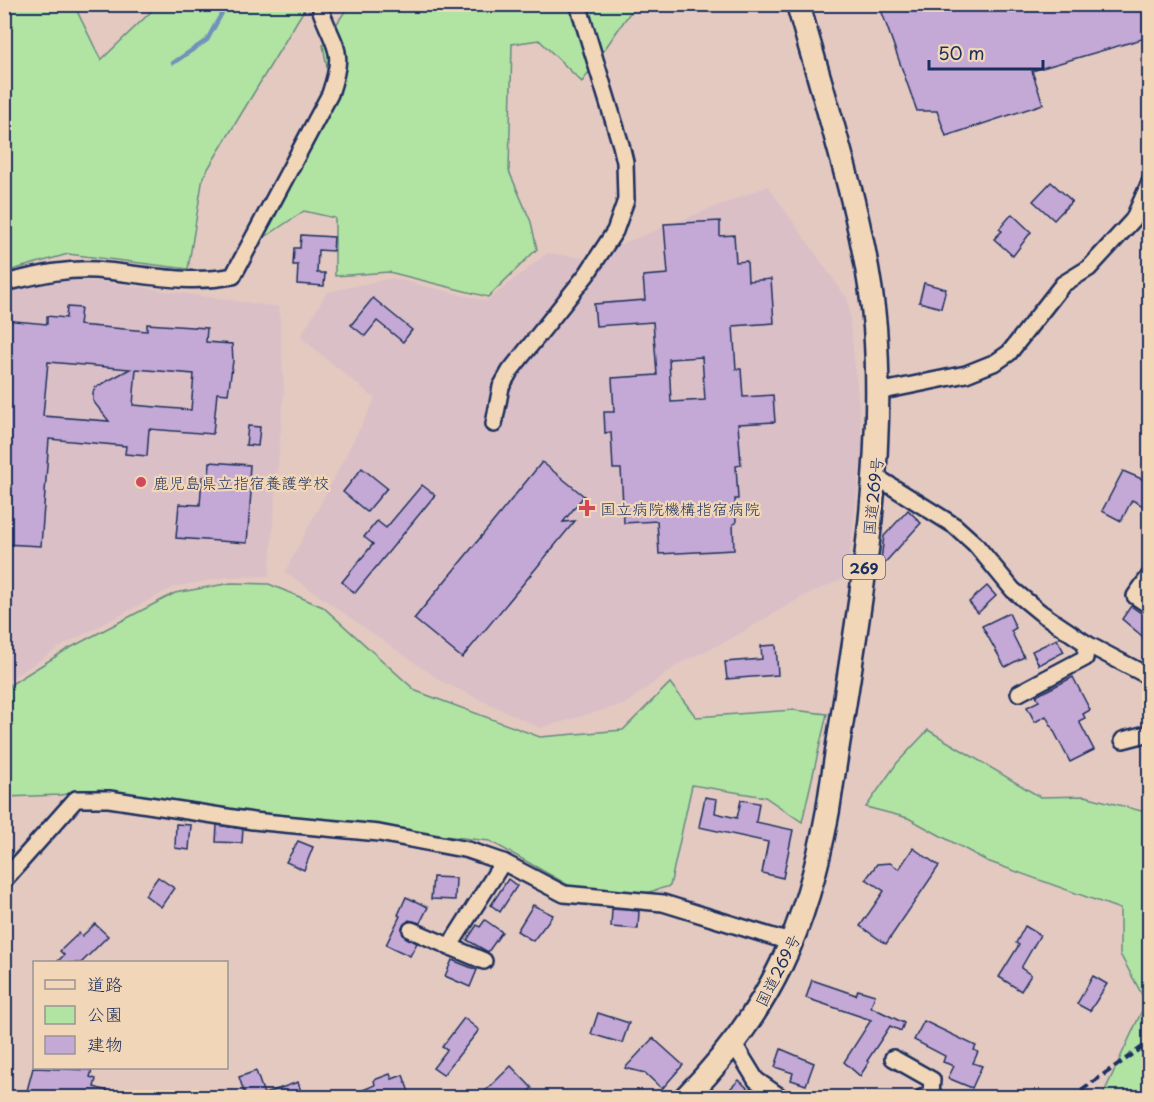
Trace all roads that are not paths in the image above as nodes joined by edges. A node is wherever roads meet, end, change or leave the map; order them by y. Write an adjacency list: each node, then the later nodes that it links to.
1 (322, 4): 5 (street)
2 (578, 4): 7 (street)
3 (798, 4): 6 (highway, 国道269号 / 269)
4 (1149, 182): 6 (street)
5 (4, 283)
6 (878, 392): 8 (highway, 国道269号 / 269)
7 (494, 424)
8 (875, 476): 11 (street); 19 (highway, 国道269号 / 269)
9 (1149, 575): 10 (street)
10 (1149, 606)
11 (1087, 644): 12 (street); 13 (street)
12 (1149, 677)
13 (1019, 693)
14 (1149, 733): 15 (street)
15 (1123, 740)
16 (503, 862): 17 (street); 19 (street); 20 (street)
17 (4, 880)
18 (411, 930): 20 (street)
19 (793, 943): 22 (highway, 国道269号 / 269)
20 (449, 947): 21 (street)
21 (484, 962)
22 (734, 1044): 24 (highway, 国道269号 / 269); 25 (street)
23 (893, 1058): 26 (street)
24 (685, 1098)
25 (782, 1098)
26 (922, 1098)

